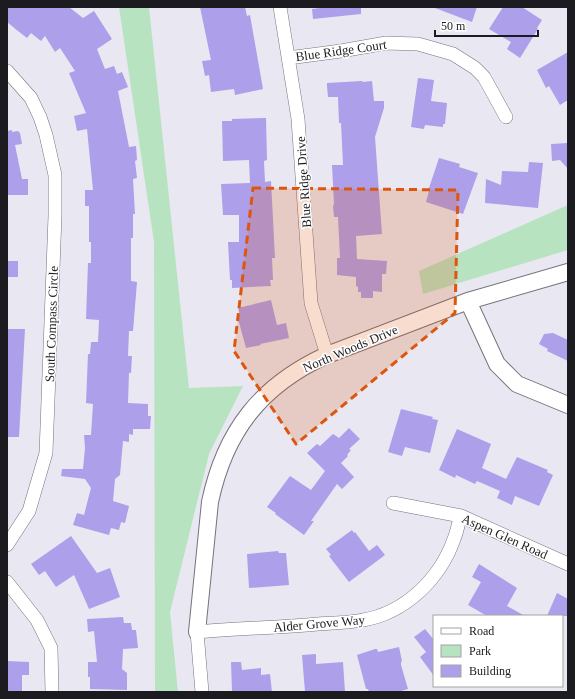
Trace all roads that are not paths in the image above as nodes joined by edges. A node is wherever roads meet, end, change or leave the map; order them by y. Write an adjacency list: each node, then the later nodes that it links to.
1 (280, 7): 2 (street, Blue Ridge Drive)
2 (288, 58): 4 (street, Blue Ridge Court); 7 (street, Blue Ridge Drive)
3 (7, 71): 11 (street, South Compass Circle)
4 (506, 117)
5 (568, 272): 6 (street, North Woods Drive)
6 (468, 302): 7 (street, North Woods Drive); 8 (street)
7 (327, 355): 14 (street, North Woods Drive)
8 (568, 405)
9 (393, 503): 10 (street, Aspen Glen Road)
10 (460, 516): 12 (street, Aspen Glen Road); 14 (street, Alder Grove Way)
11 (7, 545)
12 (568, 564)
13 (7, 582): 15 (street)
14 (196, 632): 16 (street)
15 (52, 692)
16 (202, 692)

